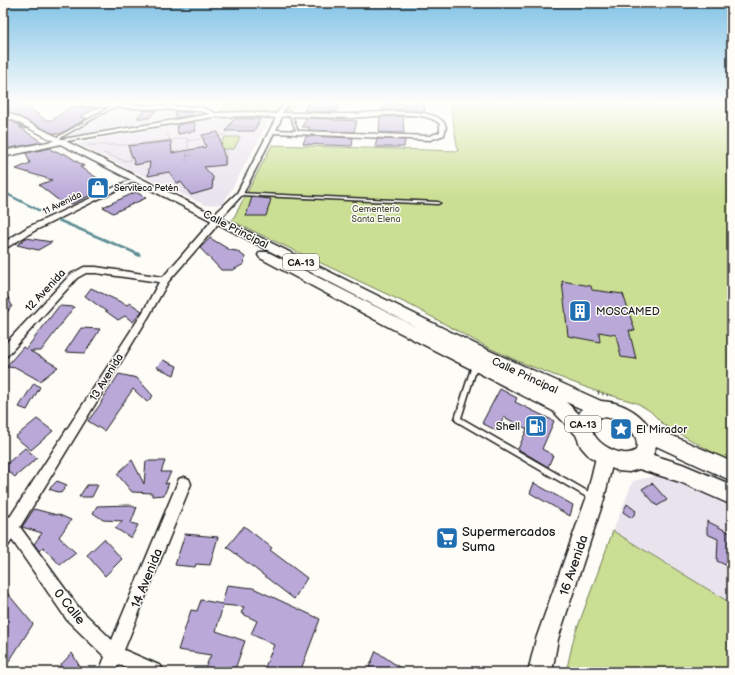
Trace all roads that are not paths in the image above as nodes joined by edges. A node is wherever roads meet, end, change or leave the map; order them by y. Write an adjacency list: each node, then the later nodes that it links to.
1 (47, 134): 8 (main road, Calle Principal / CA-13)
2 (50, 134): 8 (main road, Calle Principal / CA-13)
3 (71, 134): 8 (lane)
4 (95, 134): 8 (street)
5 (270, 134): 11 (street, 13 Avenida)
6 (353, 134): 7 (street)
7 (440, 134)
8 (62, 140): 9 (main road); 10 (main road, Calle Principal / CA-13); 13 (main road, Calle Principal / CA-13)
9 (3, 154)
10 (132, 181): 13 (main road, Calle Principal / CA-13); 14 (street, 11 Avenida)
11 (240, 194): 12 (lane); 13 (street, 13 Avenida)
12 (438, 203)
13 (214, 223): 15 (street, 13 Avenida); 17 (main road, Calle Principal / CA-13); 18 (main road, Calle Principal / CA-13)
14 (3, 247)
15 (165, 280): 16 (street, 12 Avenida); 27 (street, 13 Avenida)
16 (3, 353)
17 (475, 363): 19 (main road, Calle Principal / CA-13); 26 (lane)
18 (600, 409): 19 (main road, CA-13); 20 (main road, CA-13)
19 (583, 430): 21 (main road, CA-13)
20 (642, 431): 22 (main road); 23 (main road, CA-13)
21 (605, 457): 22 (main road, CA-13); 26 (main road, 16 Avenida)
22 (639, 460): 25 (main road, CA-13)
23 (732, 472)
24 (184, 484): 29 (street, 14 Avenida)
25 (732, 495)
26 (595, 499): 32 (main road, 16 Avenida)
27 (7, 523): 28 (street, 13 Avenida); 29 (street, 0 Calle)
28 (3, 541)
29 (114, 654): 30 (street, 14 Avenida); 31 (street, 0 Calle)
30 (107, 672)
31 (155, 672)
32 (540, 672)

